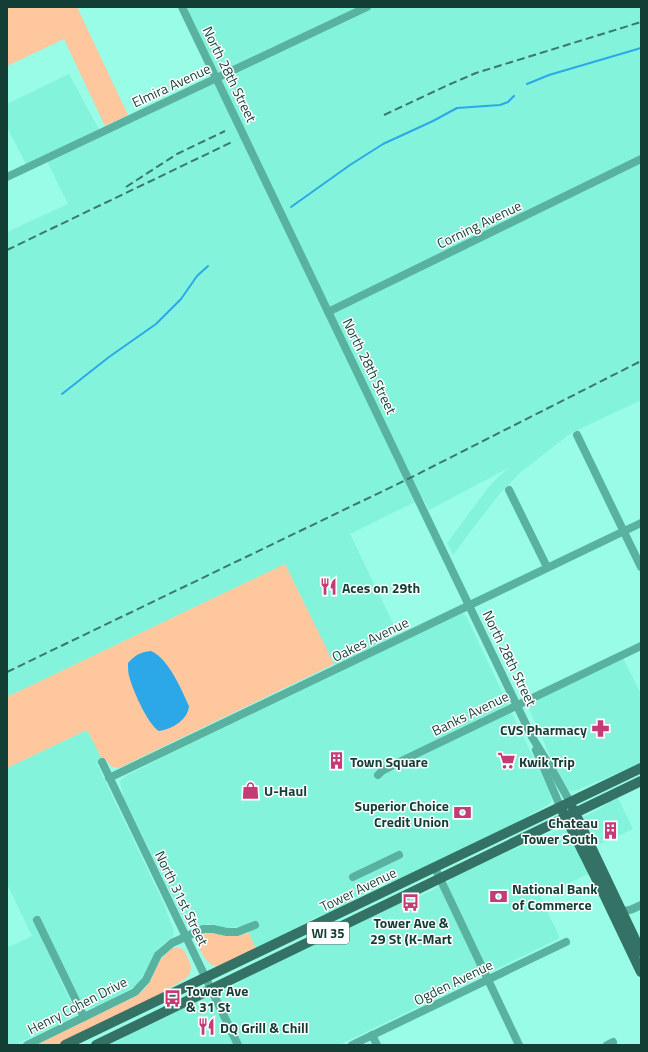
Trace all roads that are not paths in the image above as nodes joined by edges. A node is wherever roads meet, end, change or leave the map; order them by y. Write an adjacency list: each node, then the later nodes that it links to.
1 (182, 7): 3 (street, North 28th Street)
2 (367, 7): 3 (street, Elmira Avenue)
3 (216, 78): 5 (street, Elmira Avenue); 6 (street, North 28th Street)
4 (641, 159): 6 (street, Corning Avenue)
5 (7, 177)
6 (328, 312): 13 (street, North 28th Street)
7 (577, 435): 10 (street)
8 (509, 490): 11 (street)
9 (641, 523): 10 (street, Oakes Avenue)
10 (624, 531): 11 (street, Oakes Avenue); 12 (street)
11 (547, 567): 13 (street, Oakes Avenue)
12 (641, 567)
13 (469, 605): 15 (street, North 28th Street); 20 (street, Oakes Avenue)
14 (641, 646): 15 (street, Banks Avenue)
15 (517, 705): 16 (street, North 28th Street); 19 (street, Banks Avenue)
16 (532, 737): 22 (street, North 28th Street); 23 (street, North 28th Street)
17 (102, 762): 20 (street, North 31st Street)
18 (641, 768): 22 (main road, Tower Avenue / WI 35)
19 (378, 775)
20 (110, 778): 34 (street, North 31st Street)
21 (641, 781): 24 (main road, Tower Avenue / WI 35)
22 (570, 802): 23 (main road, Tower Avenue / WI 35); 24 (main road, North 28th Street)
23 (560, 806): 24 (main road, North 28th Street); 26 (main road, Tower Avenue / WI 35)
24 (570, 816): 27 (main road, North 28th Street); 29 (main road, Tower Avenue / WI 35); 31 (main road, North 28th Street)
25 (398, 855): 28 (street)
26 (435, 868): 29 (street); 38 (main road, Tower Avenue / WI 35)
27 (594, 875): 31 (street); 37 (main road, North 28th Street)
28 (353, 877)
29 (440, 879): 39 (street); 40 (main road, Tower Avenue / WI 35)
30 (641, 905): 31 (street)
31 (622, 911): 36 (main road, North 28th Street)
32 (36, 920): 41 (street)
33 (255, 925): 34 (street, Henry Cohen Drive)
34 (186, 936): 38 (street, North 31st Street); 41 (street, Henry Cohen Drive)
35 (566, 942): 39 (street, Ogden Avenue)
36 (641, 952)
37 (641, 972)
38 (205, 978): 40 (street, North 31st Street); 42 (main road, Tower Avenue / WI 35)
39 (487, 980): 43 (street, Ogden Avenue); 50 (street)
40 (211, 989): 46 (main road, Tower Avenue / WI 35); 47 (street, North 31st Street)
41 (84, 1017): 44 (street, Henry Cohen Drive)
42 (90, 1033): 45 (main road, Tower Avenue / WI 35); 46 (street)
43 (372, 1035): 48 (street, Ogden Avenue); 49 (street)
44 (26, 1045)
45 (65, 1045)
46 (96, 1045)
47 (238, 1045)
48 (352, 1045)
49 (377, 1045)
50 (519, 1045)

